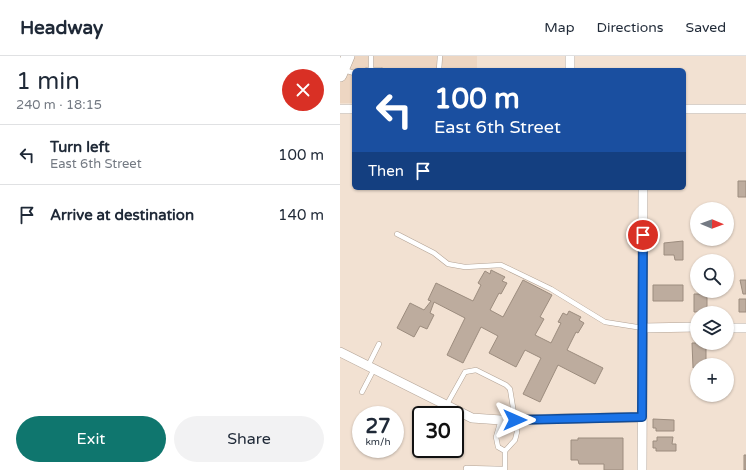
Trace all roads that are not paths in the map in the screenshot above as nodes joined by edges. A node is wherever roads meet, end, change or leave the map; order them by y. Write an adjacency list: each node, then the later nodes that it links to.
1 (348, 56): 8 (main road)
2 (371, 56): 5 (lane)
3 (440, 56): 6 (lane)
4 (570, 56): 7 (street)
5 (369, 68)
6 (439, 68)
7 (570, 68)
8 (345, 72)
9 (340, 109): 10 (street)
10 (352, 109)
11 (686, 109): 12 (street)
12 (746, 109)
13 (643, 190): 16 (street)
14 (396, 234): 16 (lane)
15 (690, 327): 16 (street)
16 (643, 328): 25 (street)
17 (734, 328): 18 (street)
18 (746, 328)
19 (379, 344): 21 (lane)
20 (340, 352): 21 (street)
21 (371, 367): 22 (lane); 23 (street)
22 (362, 392)
23 (446, 406): 27 (lane)
24 (464, 414): 26 (street)
25 (642, 417): 27 (street); 31 (street)
26 (501, 420): 27 (street); 28 (lane)
27 (515, 420): 28 (lane)
28 (505, 451): 29 (lane)
29 (505, 469): 30 (lane)
30 (466, 470)
31 (642, 470)

